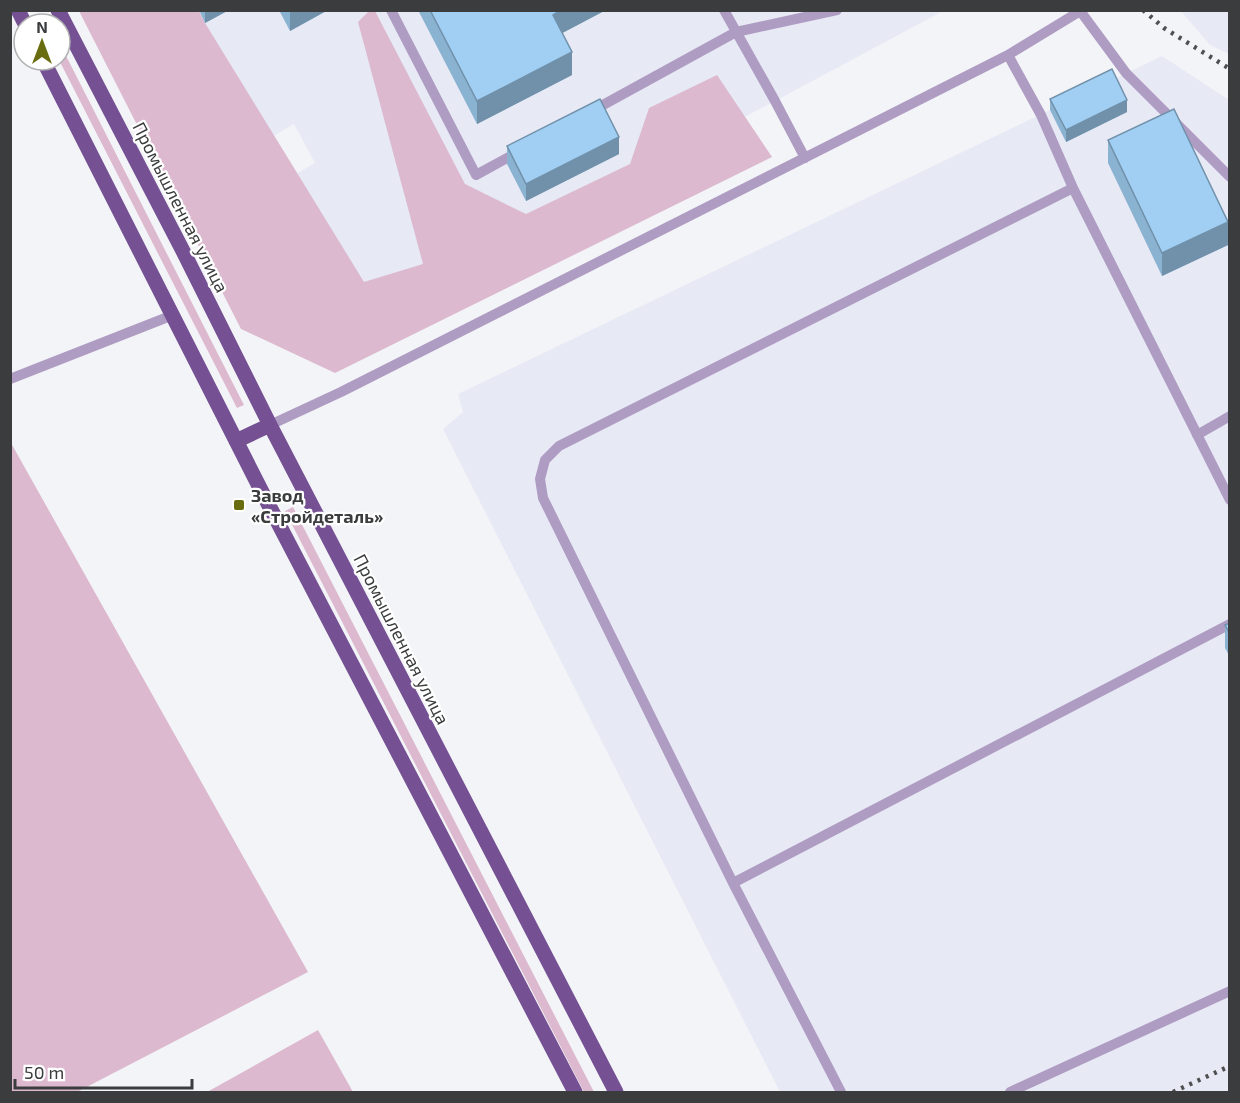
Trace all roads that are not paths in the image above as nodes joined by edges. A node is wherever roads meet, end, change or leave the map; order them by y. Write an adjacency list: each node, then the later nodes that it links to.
1 (58, 10): 17 (main road, Промышленная улица)
2 (391, 10): 10 (lane)
3 (724, 10): 6 (lane)
4 (837, 10): 6 (lane)
5 (1081, 11): 7 (lane); 12 (lane)
6 (736, 32): 9 (lane); 11 (lane)
7 (1008, 55): 11 (lane); 13 (lane)
8 (49, 72): 14 (main road)
9 (580, 118)
10 (528, 147)
11 (805, 158): 17 (lane)
12 (1230, 177)
13 (1073, 188): 18 (lane); 22 (lane)
14 (173, 315): 15 (lane); 19 (main road)
15 (10, 379)
16 (1230, 416): 18 (lane)
17 (270, 425): 19 (main road); 25 (main road, Промышленная улица)
18 (1197, 435): 20 (lane)
19 (236, 441): 24 (main road)
20 (1230, 500)
21 (1230, 624): 22 (lane)
22 (733, 883): 26 (lane)
23 (1230, 991): 27 (lane)
24 (575, 1092)
25 (616, 1092)
26 (842, 1092)
27 (1010, 1092)

